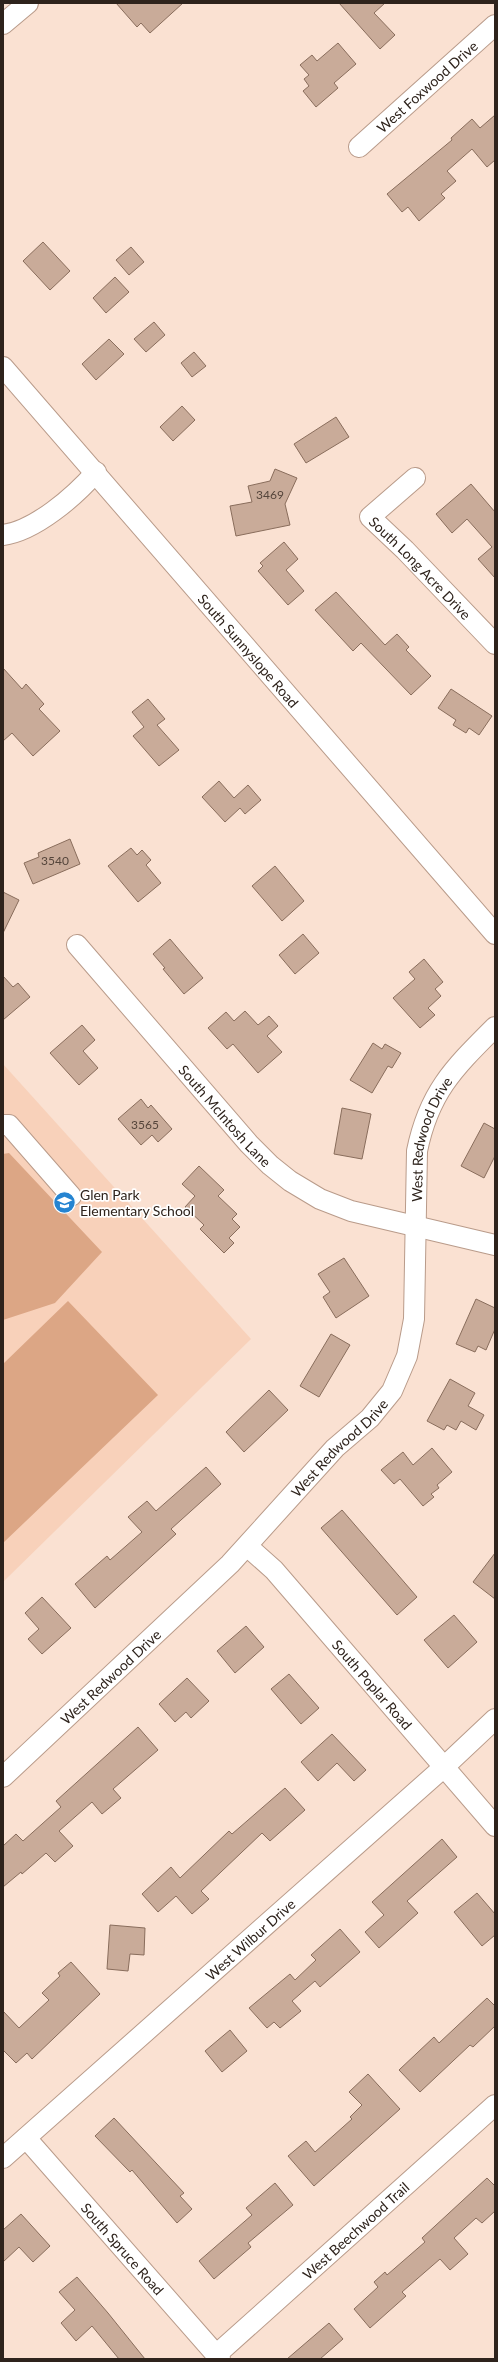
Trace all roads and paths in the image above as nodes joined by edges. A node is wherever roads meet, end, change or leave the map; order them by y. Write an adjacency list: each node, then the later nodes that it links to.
1 (28, 3): 2 (street)
2 (3, 24)
3 (495, 25): 4 (street, West Foxwood Drive)
4 (358, 147)
5 (3, 367): 6 (street, South Sunnyslope Road)
6 (96, 472): 8 (street); 10 (street, South Sunnyslope Road)
7 (415, 478): 9 (street, South Long Acre Drive)
8 (3, 535)
9 (495, 644)
10 (495, 934)
11 (77, 944): 15 (street, South McIntosh Lane)
12 (495, 1027): 15 (street, West Redwood Drive)
13 (3, 1125): 14 (street)
14 (71, 1196)
15 (415, 1227): 16 (street, South McIntosh Lane); 17 (street, West Redwood Drive)
16 (495, 1244)
17 (247, 1546): 19 (street, South Poplar Road); 20 (street, West Redwood Drive)
18 (495, 1719): 19 (street, West Wilbur Drive)
19 (444, 1768): 21 (street, South Poplar Road); 23 (street, West Wilbur Drive)
20 (3, 1777)
21 (495, 1826)
22 (495, 2105): 25 (street, West Beechwood Trail)
23 (26, 2138): 24 (street, West Wilbur Drive); 25 (street, South Spruce Road)
24 (3, 2158)
25 (218, 2357)

